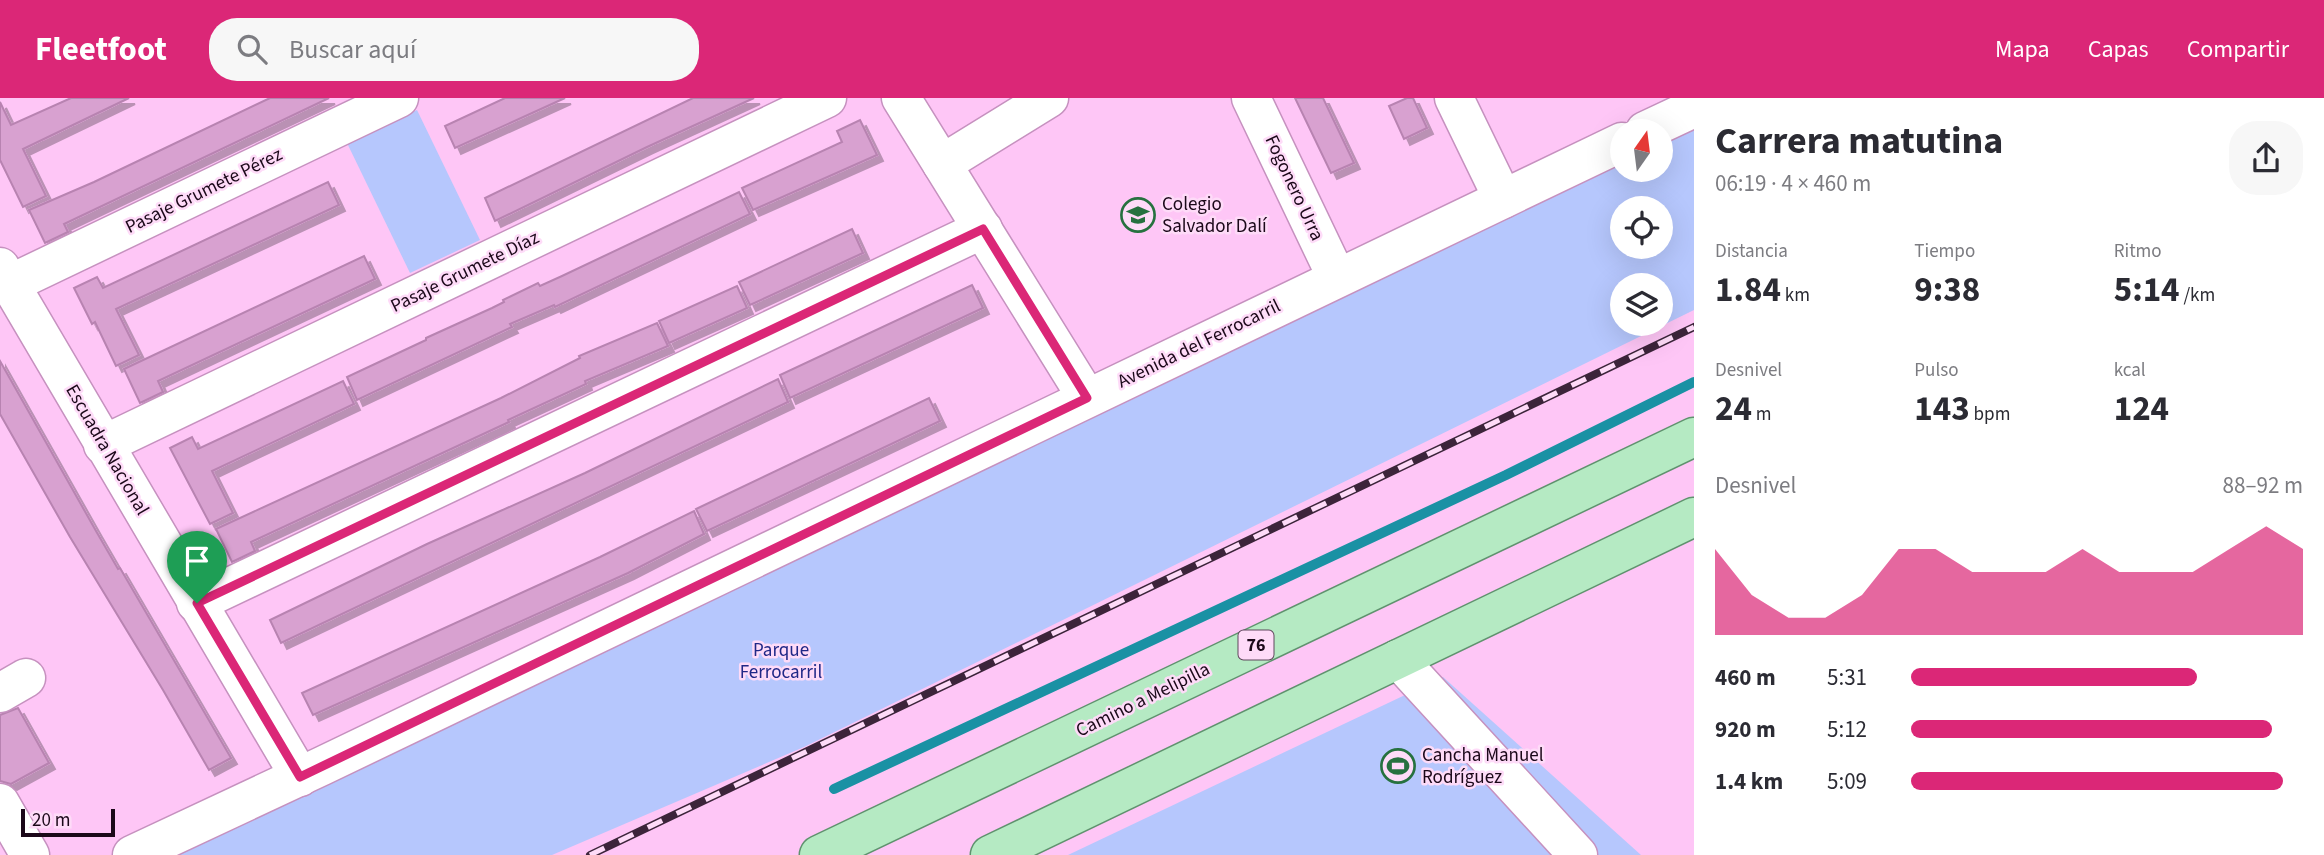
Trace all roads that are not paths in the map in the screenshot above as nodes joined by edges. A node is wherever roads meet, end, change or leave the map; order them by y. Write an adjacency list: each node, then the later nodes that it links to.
1 (398, 98): 11 (street, Pasaje Grumete Pérez)
2 (827, 98): 15 (street, Pasaje Grumete Díaz)
3 (901, 98): 8 (street)
4 (1049, 98): 8 (street)
5 (1251, 98): 12 (street, Fogonero Urra)
6 (1454, 98): 9 (street)
7 (1610, 148): 9 (street, Avenida del Ferrocarril)
8 (942, 164): 10 (street)
9 (1503, 199): 12 (street, Avenida del Ferrocarril)
10 (983, 229): 13 (street); 17 (street)
11 (5, 276): 15 (street, Escuadra Nacional)
12 (1337, 278): 13 (street, Avenida del Ferrocarril)
13 (1087, 398): 19 (street, Avenida del Ferrocarril)
14 (1694, 437): 23 (main road, Camino a Melipilla / 76)
15 (103, 446): 17 (street, Escuadra Nacional)
16 (1694, 517): 18 (main road)
17 (197, 603): 19 (street, Escuadra Nacional)
18 (1398, 659): 24 (main road); 25 (street)
19 (300, 777): 22 (street, Avenida del Ferrocarril)
20 (0, 803): 21 (street)
21 (30, 855)
22 (132, 855)
23 (819, 855)
24 (990, 855)
25 (1578, 855)

